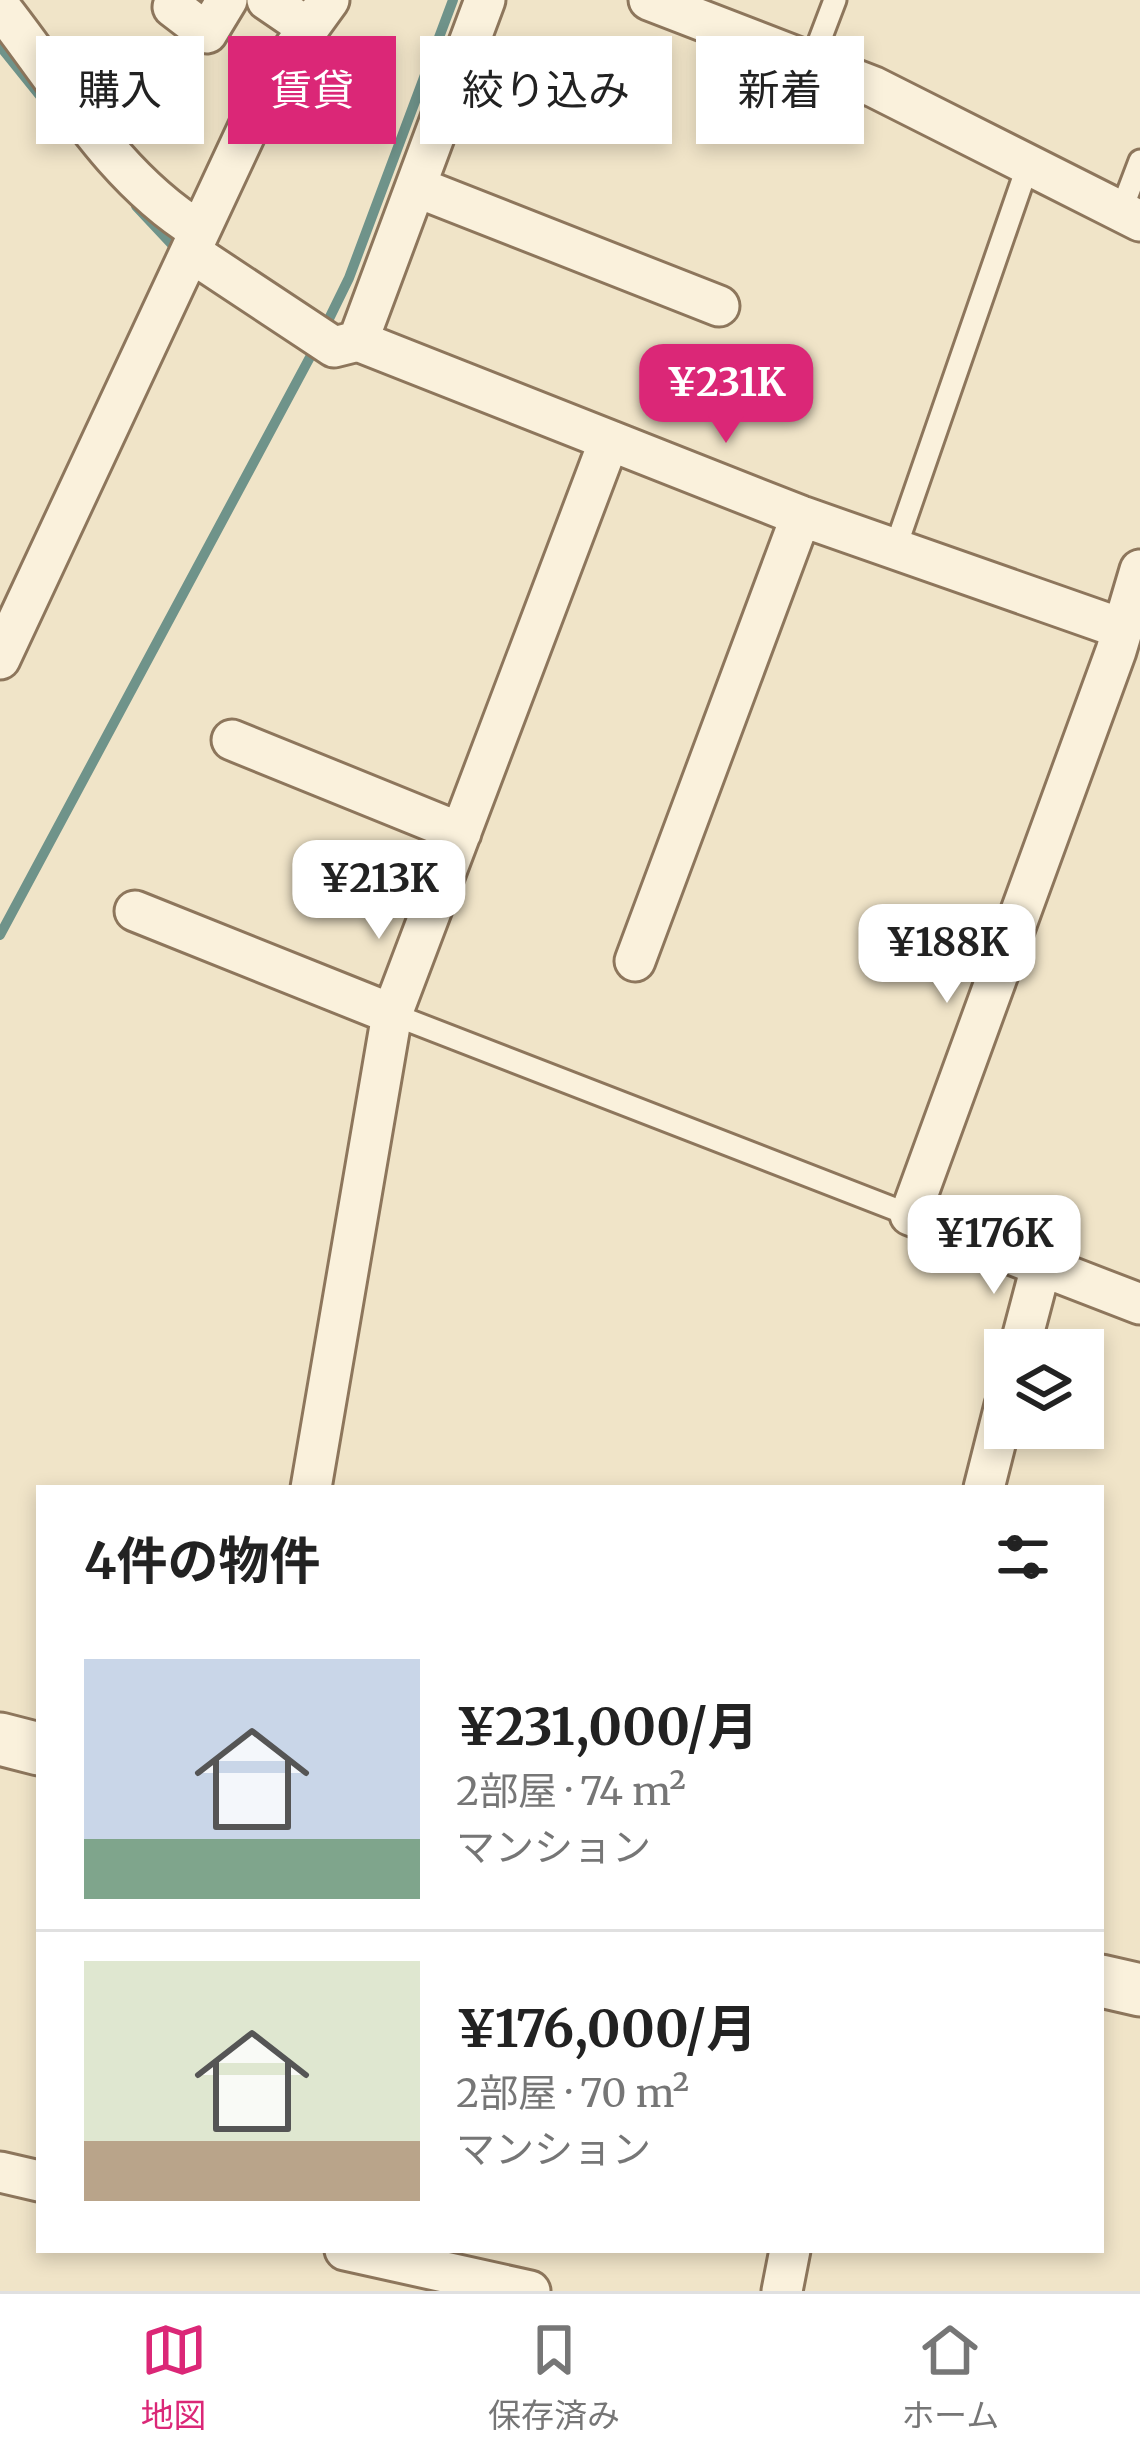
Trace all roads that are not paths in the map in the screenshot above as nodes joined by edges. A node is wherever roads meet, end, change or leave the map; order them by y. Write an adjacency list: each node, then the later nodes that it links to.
1 (227, 0): 7 (street)
2 (267, 0): 8 (street)
3 (485, 0): 14 (street)
4 (650, 0): 9 (street)
5 (835, 0): 10 (lane)
6 (0, 7): 16 (street)
7 (173, 8)
8 (318, 14): 16 (street)
9 (742, 36)
10 (821, 36)
11 (864, 83): 13 (street)
12 (1140, 160): 15 (lane)
13 (1028, 165): 15 (street); 21 (lane)
14 (418, 188): 17 (street); 18 (street)
15 (1130, 216)
16 (191, 252): 18 (street); 24 (street)
17 (719, 306)
18 (330, 339): 19 (street)
19 (609, 441): 20 (street); 26 (street)
20 (801, 516): 21 (street); 28 (street)
21 (895, 549): 23 (street)
22 (1140, 570): 23 (street)
23 (1125, 646): 30 (street)
24 (0, 658)
25 (232, 740): 26 (street)
26 (461, 833): 29 (street)
27 (135, 910): 29 (street)
28 (635, 962)
29 (392, 1014): 30 (lane); 35 (street)
30 (910, 1215): 31 (street)
31 (1042, 1263): 32 (street); 33 (street)
32 (1140, 1304)
33 (1025, 1329)
34 (994, 1449): 36 (street)
35 (312, 1485)
36 (985, 1485)
37 (0, 1739): 38 (street)
38 (36, 1747)
39 (1104, 1982): 40 (street)
40 (1140, 1990)
41 (0, 2172): 42 (street)
42 (36, 2180)
43 (356, 2253): 45 (street)
44 (789, 2253): 47 (street)
45 (469, 2285): 46 (street)
46 (530, 2291)
47 (782, 2291)

